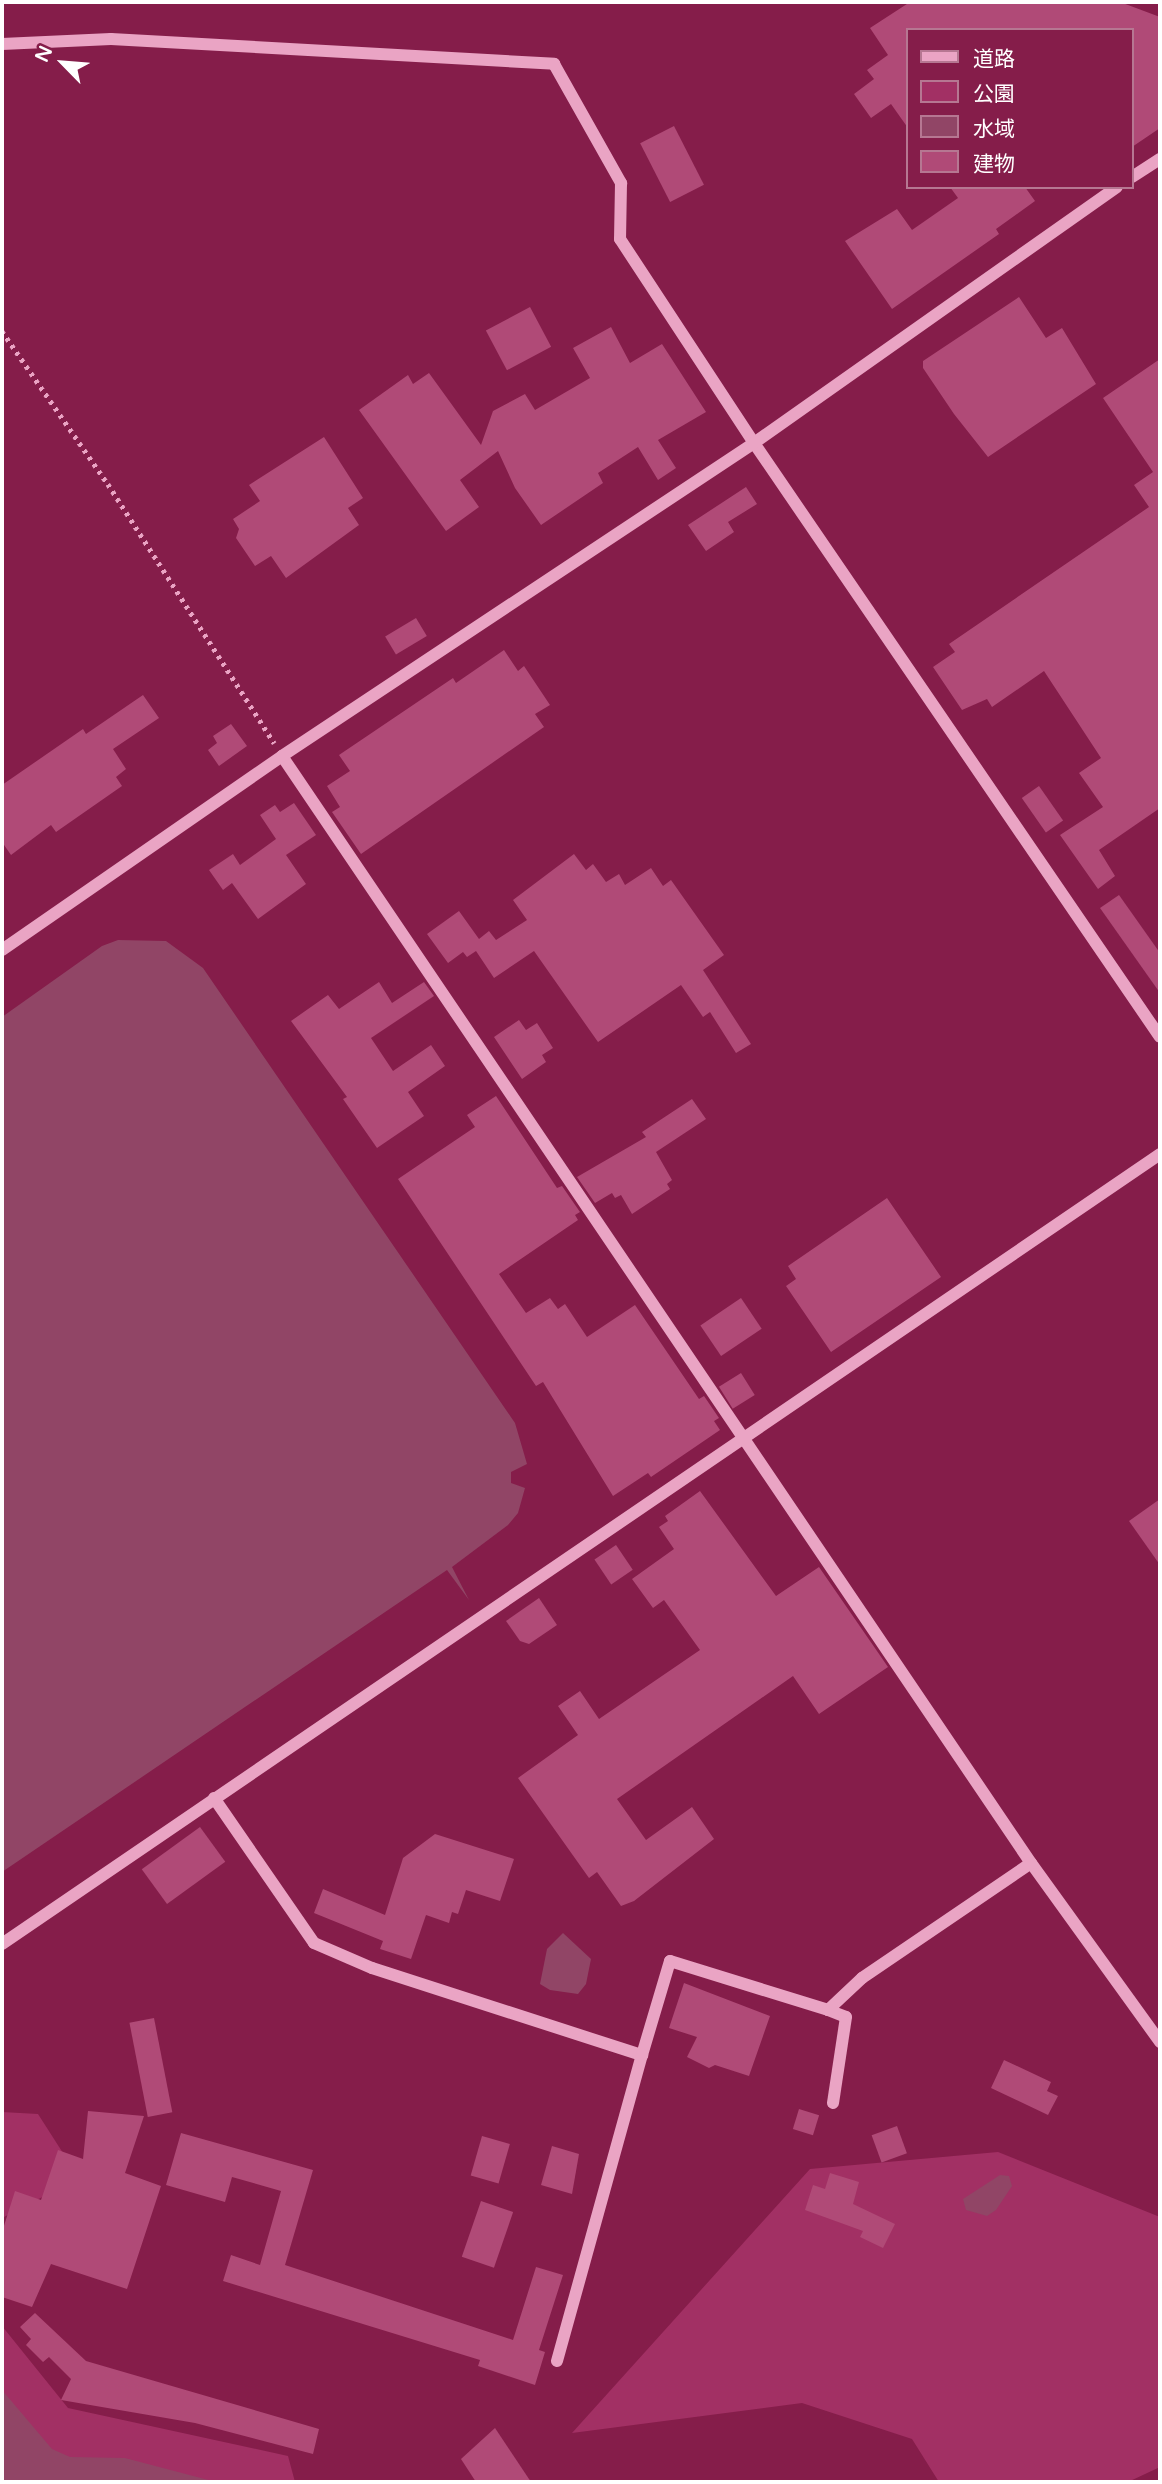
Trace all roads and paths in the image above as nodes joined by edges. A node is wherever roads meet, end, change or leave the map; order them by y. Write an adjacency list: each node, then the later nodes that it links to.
1 (2, 44): 6 (street)
2 (1160, 159): 3 (street)
3 (1134, 176)
4 (1114, 189): 6 (street)
5 (2, 331): 7 (path)
6 (754, 443): 7 (street); 9 (street)
7 (282, 756): 8 (street); 11 (street)
8 (2, 950)
9 (1160, 1037)
10 (1160, 1154): 11 (street)
11 (741, 1437): 12 (street); 13 (street)
12 (214, 1798): 14 (street); 17 (street)
13 (1031, 1863): 15 (street); 16 (street)
14 (2, 1944)
15 (828, 2011): 17 (street); 18 (street)
16 (1160, 2042)
17 (642, 2055): 19 (street)
18 (833, 2103)
19 (557, 2361)

